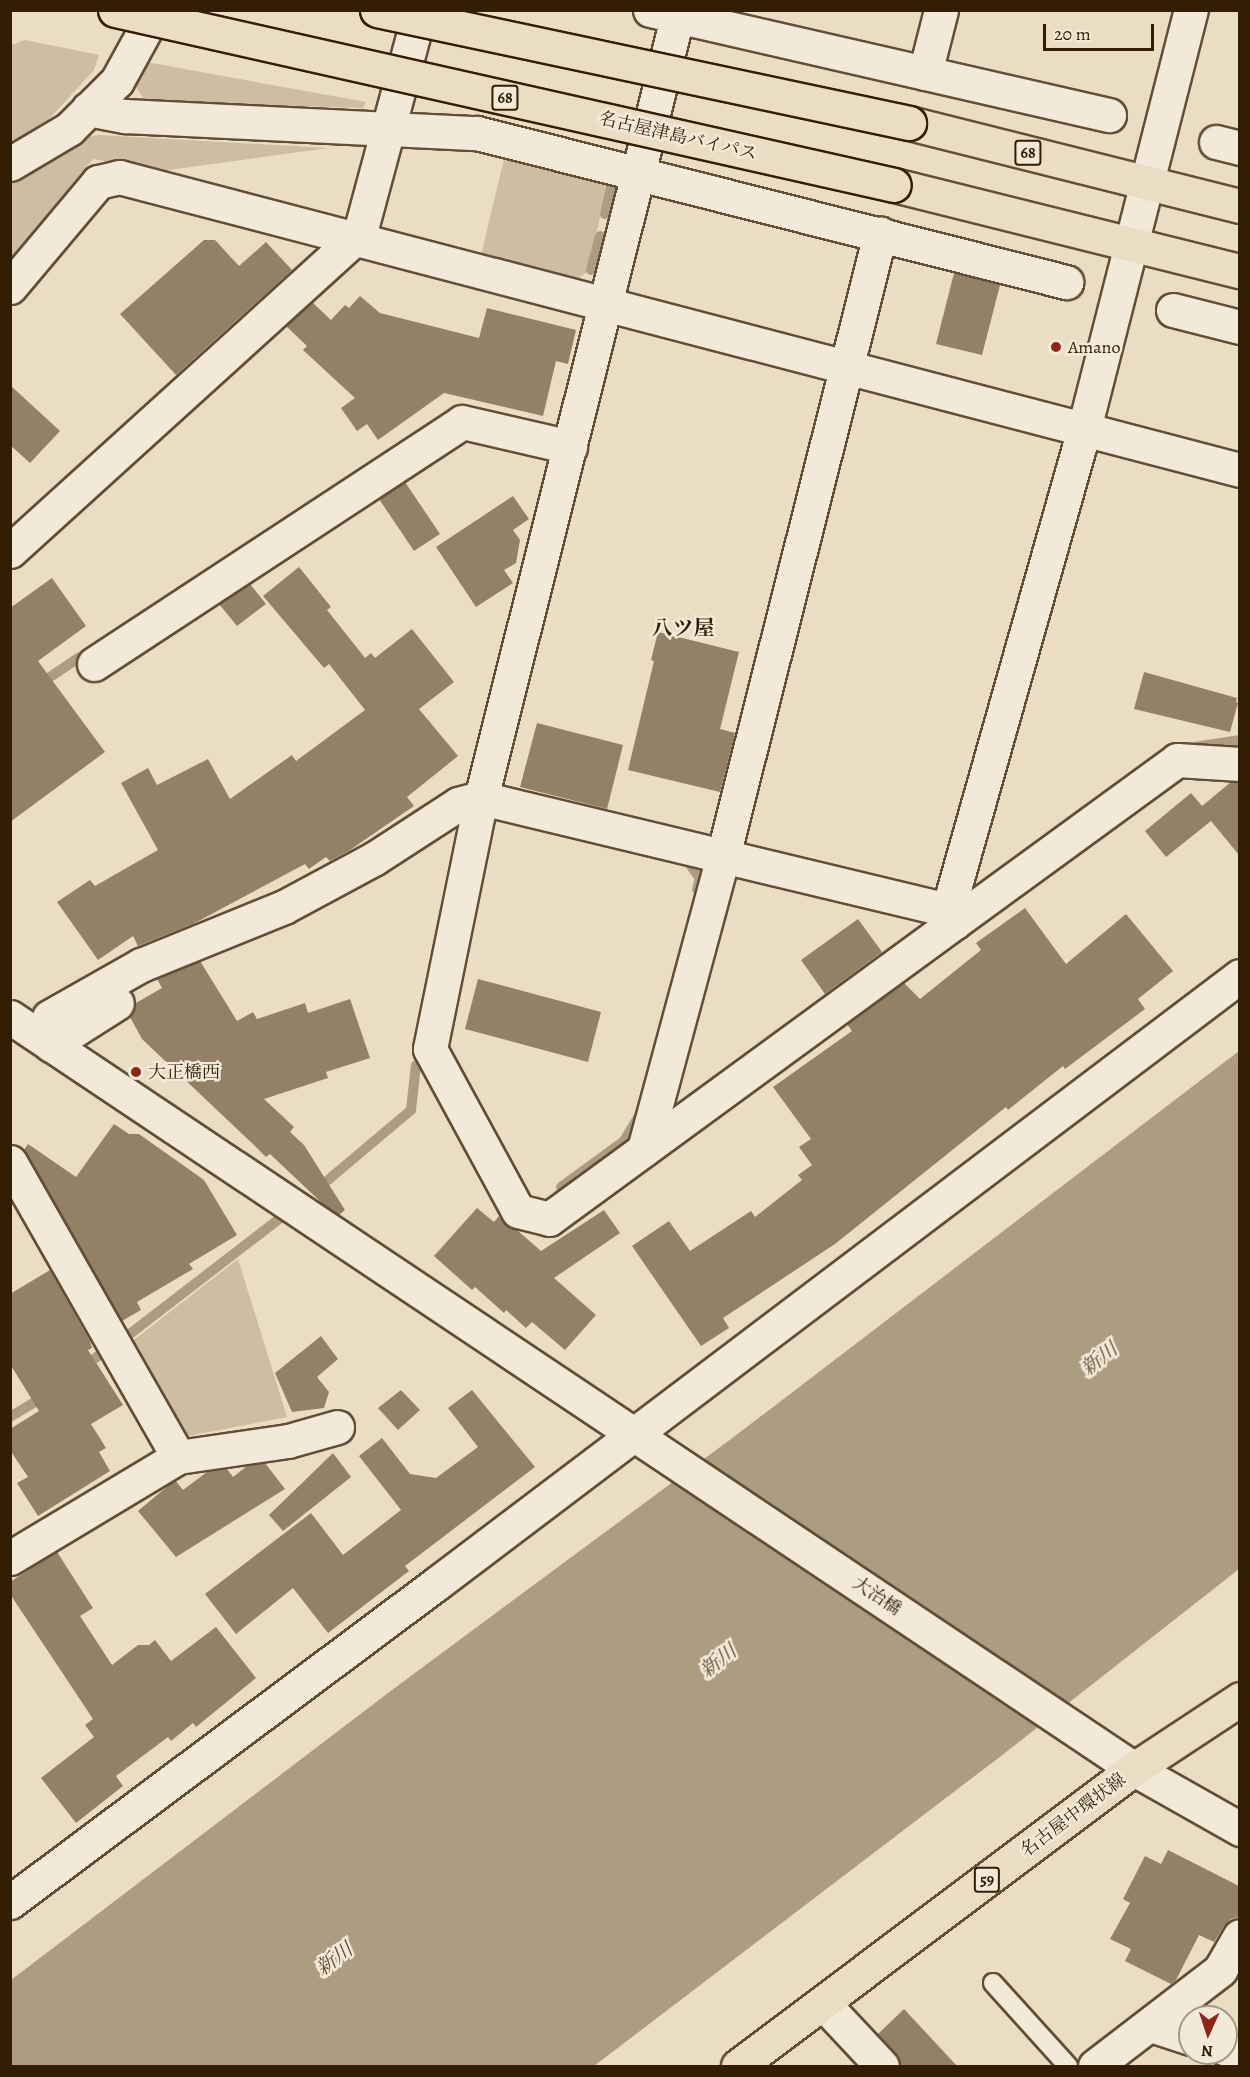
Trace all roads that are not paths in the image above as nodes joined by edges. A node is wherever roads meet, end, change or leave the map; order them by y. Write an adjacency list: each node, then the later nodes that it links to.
1 (115, 10): 18 (main road, 名古屋津島バイパス / 68, bridge)
2 (156, 10): 9 (street)
3 (377, 10): 14 (main road, 68, bridge)
4 (420, 10): 11 (street)
5 (941, 10): 8 (street)
6 (1191, 10): 14 (street)
7 (669, 12): 8 (street); 13 (street)
8 (925, 73): 10 (street)
9 (88, 109): 11 (street); 12 (street)
10 (1109, 115)
11 (388, 128): 13 (street); 17 (street)
12 (10, 164)
13 (639, 172): 16 (street); 22 (street)
14 (1148, 183): 15 (main road, 68); 18 (street)
15 (1239, 206)
16 (880, 234): 20 (street); 25 (street)
17 (356, 239): 21 (street); 22 (street); 29 (street)
18 (1132, 244): 19 (main road, 名古屋津島バイパス / 68); 26 (street)
19 (1239, 271)
20 (1066, 282)
21 (10, 287)
22 (606, 305): 25 (street); 27 (street)
23 (1173, 310): 24 (street)
24 (1239, 327)
25 (846, 368): 26 (street); 33 (street)
26 (1084, 429): 28 (street); 34 (street)
27 (570, 447): 30 (street); 32 (street)
28 (1239, 470)
29 (10, 551)
30 (93, 664)
31 (1239, 764): 34 (street)
32 (481, 798): 33 (street); 37 (street); 38 (street)
33 (723, 856): 34 (street); 38 (street)
34 (952, 916): 38 (street)
35 (1239, 976): 41 (street)
36 (10, 1017): 37 (street, 大治橋)
37 (50, 1031): 41 (street, 大治橋)
38 (644, 1149)
39 (10, 1162): 42 (street)
40 (337, 1427): 42 (street)
41 (641, 1437): 45 (street, 大治橋); 47 (street)
42 (177, 1457): 43 (street)
43 (10, 1558)
44 (1239, 1699): 45 (main road, 名古屋中環状線 / 59)
45 (1134, 1769): 46 (street, 大治橋); 50 (main road, 名古屋中環状線 / 59)
46 (1239, 1829)
47 (10, 1902)
48 (1239, 1936): 51 (street)
49 (993, 1983): 55 (lane)
50 (823, 2003): 53 (main road, 名古屋中環状線 / 59); 54 (street)
51 (1151, 2025): 52 (street); 56 (street)
52 (1178, 2034)
53 (738, 2067)
54 (882, 2067)
55 (1068, 2067)
56 (1095, 2067)

